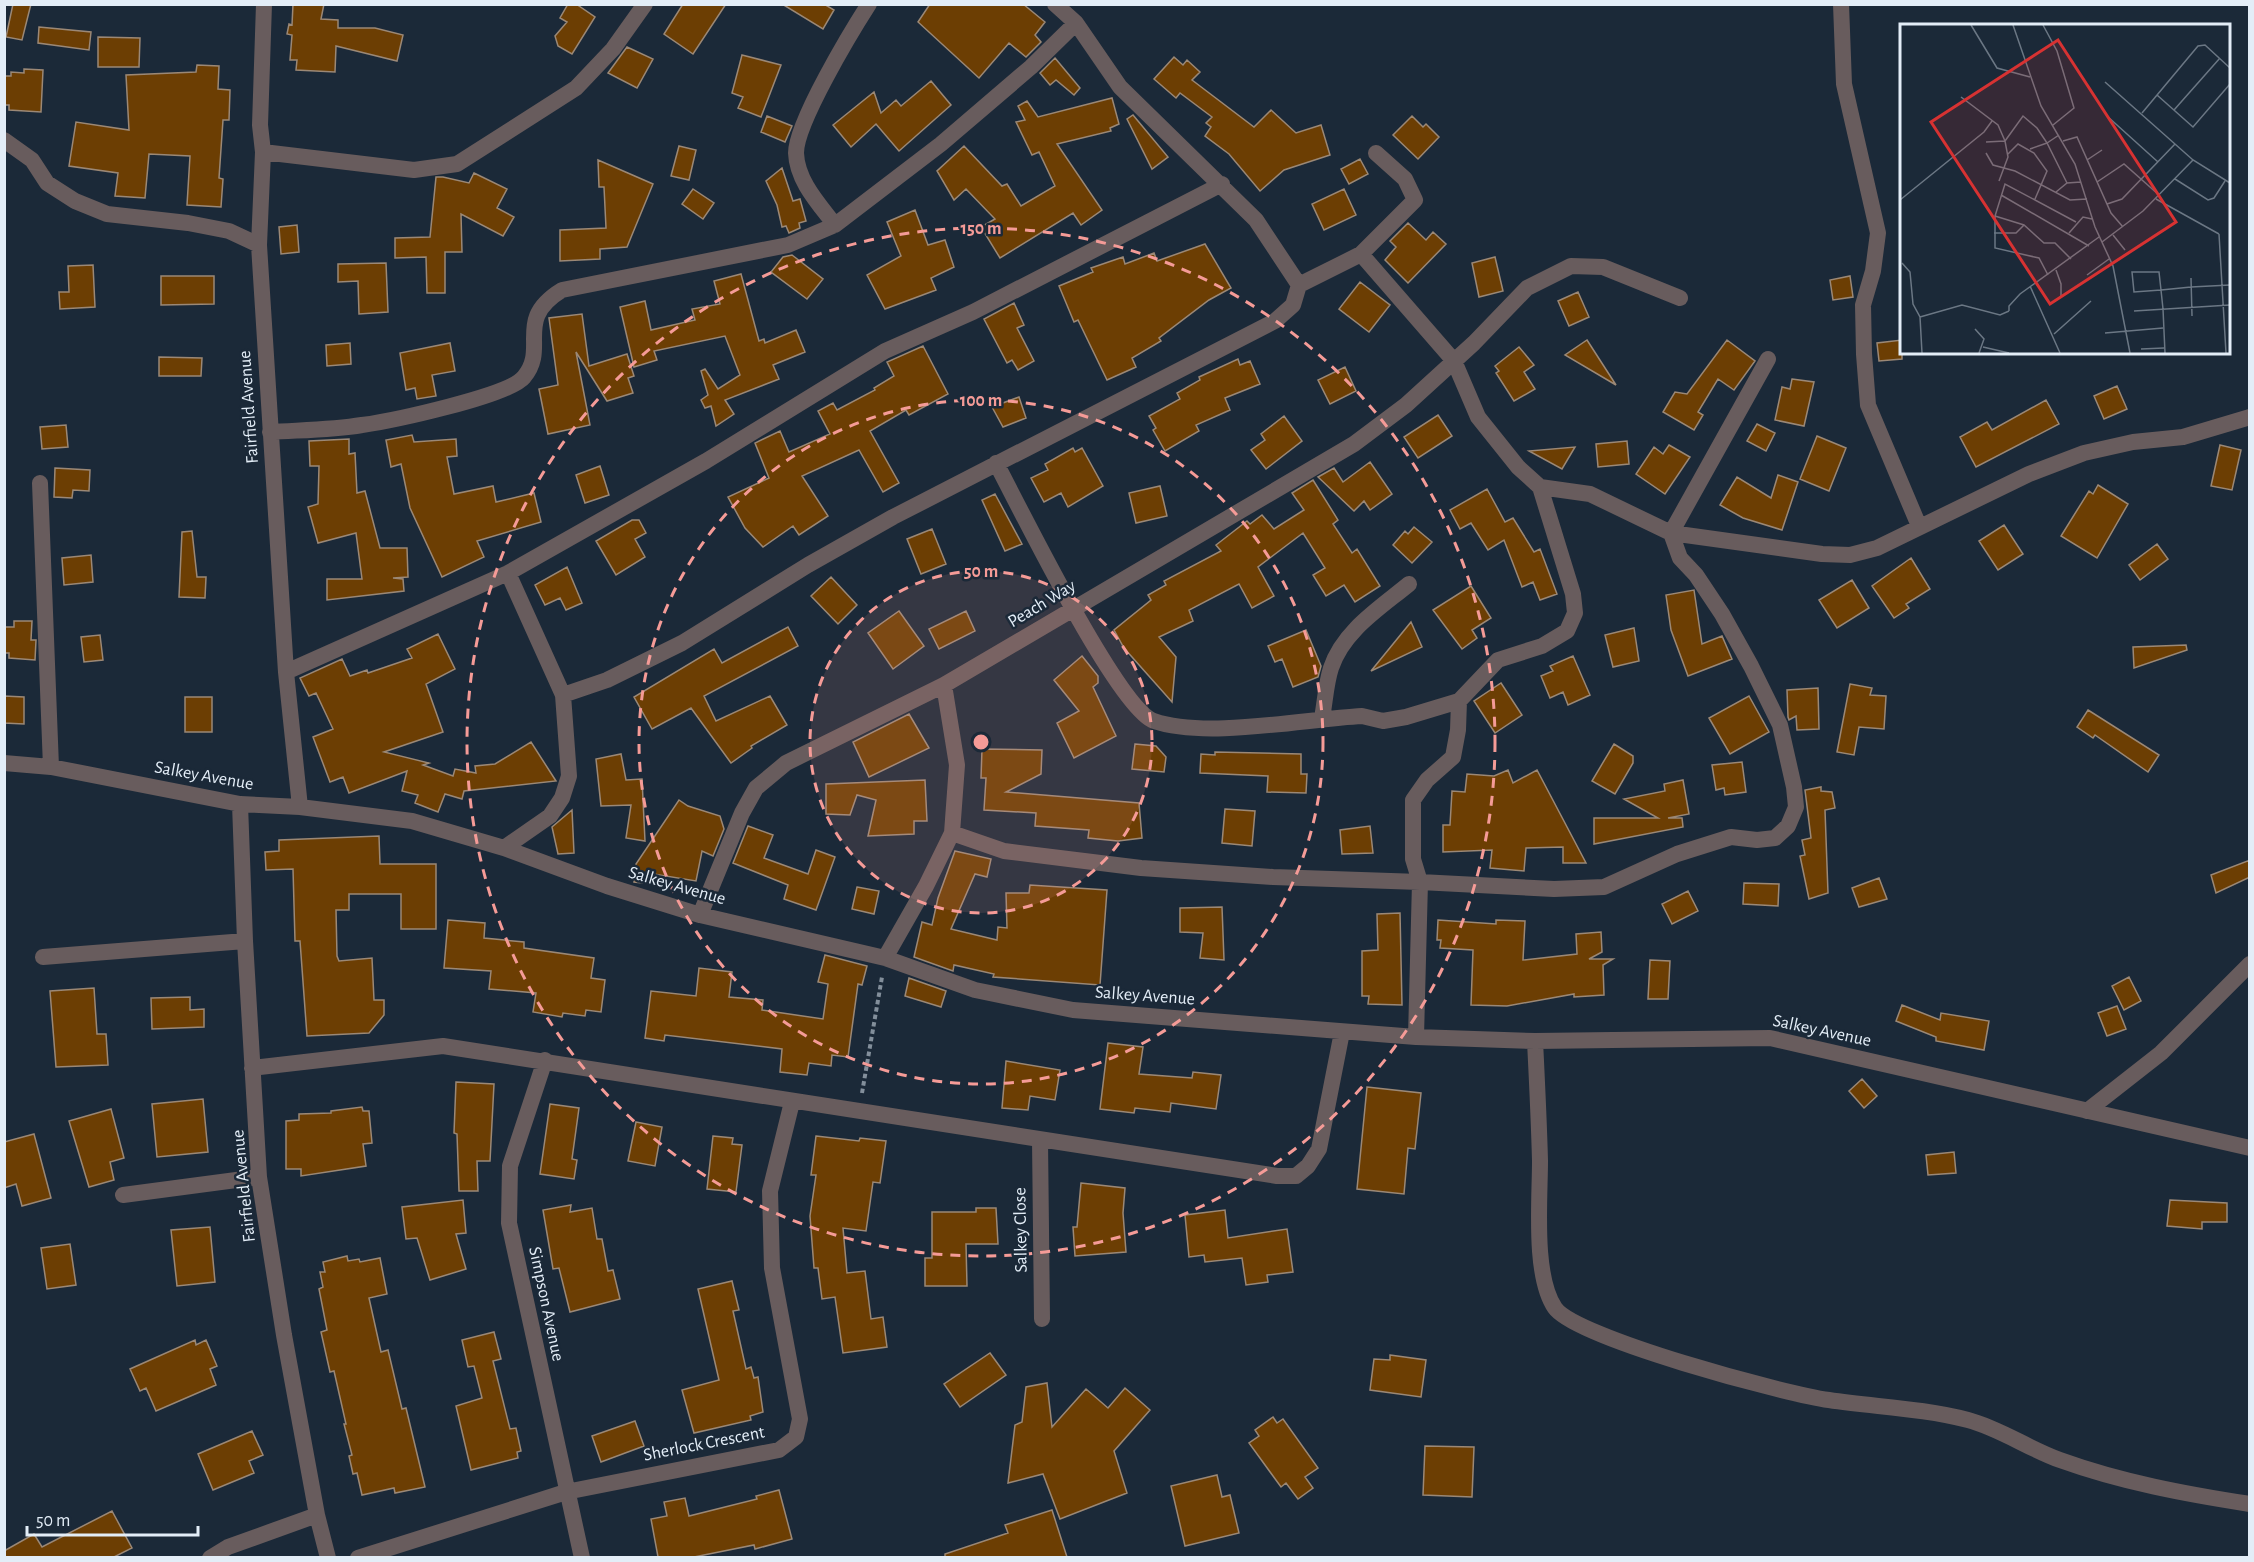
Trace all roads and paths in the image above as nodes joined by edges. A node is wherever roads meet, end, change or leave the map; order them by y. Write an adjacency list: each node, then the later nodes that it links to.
1 (264, 4): 8 (street, Fairfield Avenue)
2 (645, 4): 8 (street)
3 (869, 4): 11 (street)
4 (1055, 4): 6 (street)
5 (1841, 4): 23 (street)
6 (1076, 23): 10 (street); 11 (street)
7 (4, 140): 12 (street)
8 (263, 152): 12 (street, Fairfield Avenue)
9 (1376, 153): 13 (street)
10 (1222, 184): 14 (street); 25 (street)
11 (835, 225): 19 (street)
12 (259, 245): 19 (street, Fairfield Avenue)
13 (1361, 254): 14 (street); 17 (street)
14 (1299, 285): 20 (street)
15 (1680, 298): 17 (street, Peach Way)
16 (1768, 359): 24 (street)
17 (1454, 362): 22 (street); 27 (street, Peach Way)
18 (2250, 417): 23 (street)
19 (270, 432): 28 (street, Fairfield Avenue)
20 (996, 463): 27 (street); 30 (street)
21 (40, 483): 34 (street)
22 (1540, 486): 24 (street); 31 (street)
23 (1919, 526): 24 (street)
24 (1671, 533): 39 (street)
25 (508, 573): 28 (street); 30 (street)
26 (1409, 584): 32 (street)
27 (1073, 608): 29 (street, Peach Way); 32 (street)
28 (286, 672): 36 (street, Fairfield Avenue)
29 (944, 685): 37 (street); 40 (street, Peach Way)
30 (563, 695): 38 (street)
31 (1459, 701): 32 (street); 39 (street)
32 (1322, 718)
33 (4, 763): 34 (street, Salkey Avenue)
34 (51, 767): 35 (street, Salkey Avenue)
35 (240, 804): 36 (street, Salkey Avenue); 41 (street, Fairfield Avenue)
36 (300, 807): 38 (street, Salkey Avenue)
37 (952, 833): 39 (street); 43 (street)
38 (504, 848): 40 (street, Salkey Avenue)
39 (1420, 882): 46 (street)
40 (700, 915): 43 (street, Salkey Avenue)
41 (245, 941): 42 (street); 49 (street, Fairfield Avenue)
42 (43, 957)
43 (885, 958): 45 (street, Salkey Avenue); 52 (path)
44 (2250, 964): 51 (street)
45 (1342, 1032): 46 (street, Salkey Avenue); 53 (street)
46 (1416, 1037): 47 (street, Salkey Avenue)
47 (1535, 1041): 51 (street, Salkey Avenue); 59 (street)
48 (545, 1060): 49 (street); 50 (street); 58 (street, Simpson Avenue)
49 (252, 1068): 55 (street, Fairfield Avenue)
50 (792, 1102): 52 (street); 58 (street, Sherlock Crescent)
51 (2087, 1111): 54 (street, Salkey Avenue)
52 (859, 1112): 53 (street)
53 (1040, 1140): 57 (street, Salkey Close)
54 (2250, 1148)
55 (260, 1177): 56 (street); 60 (street, Fairfield Avenue)
56 (123, 1196)
57 (1042, 1319)
58 (566, 1492): 63 (street, Sherlock Crescent); 64 (street, Simpson Avenue)
59 (2250, 1504)
60 (317, 1515): 61 (street); 62 (street, Fairfield Avenue)
61 (210, 1557)
62 (328, 1557)
63 (358, 1557)
64 (582, 1557)

